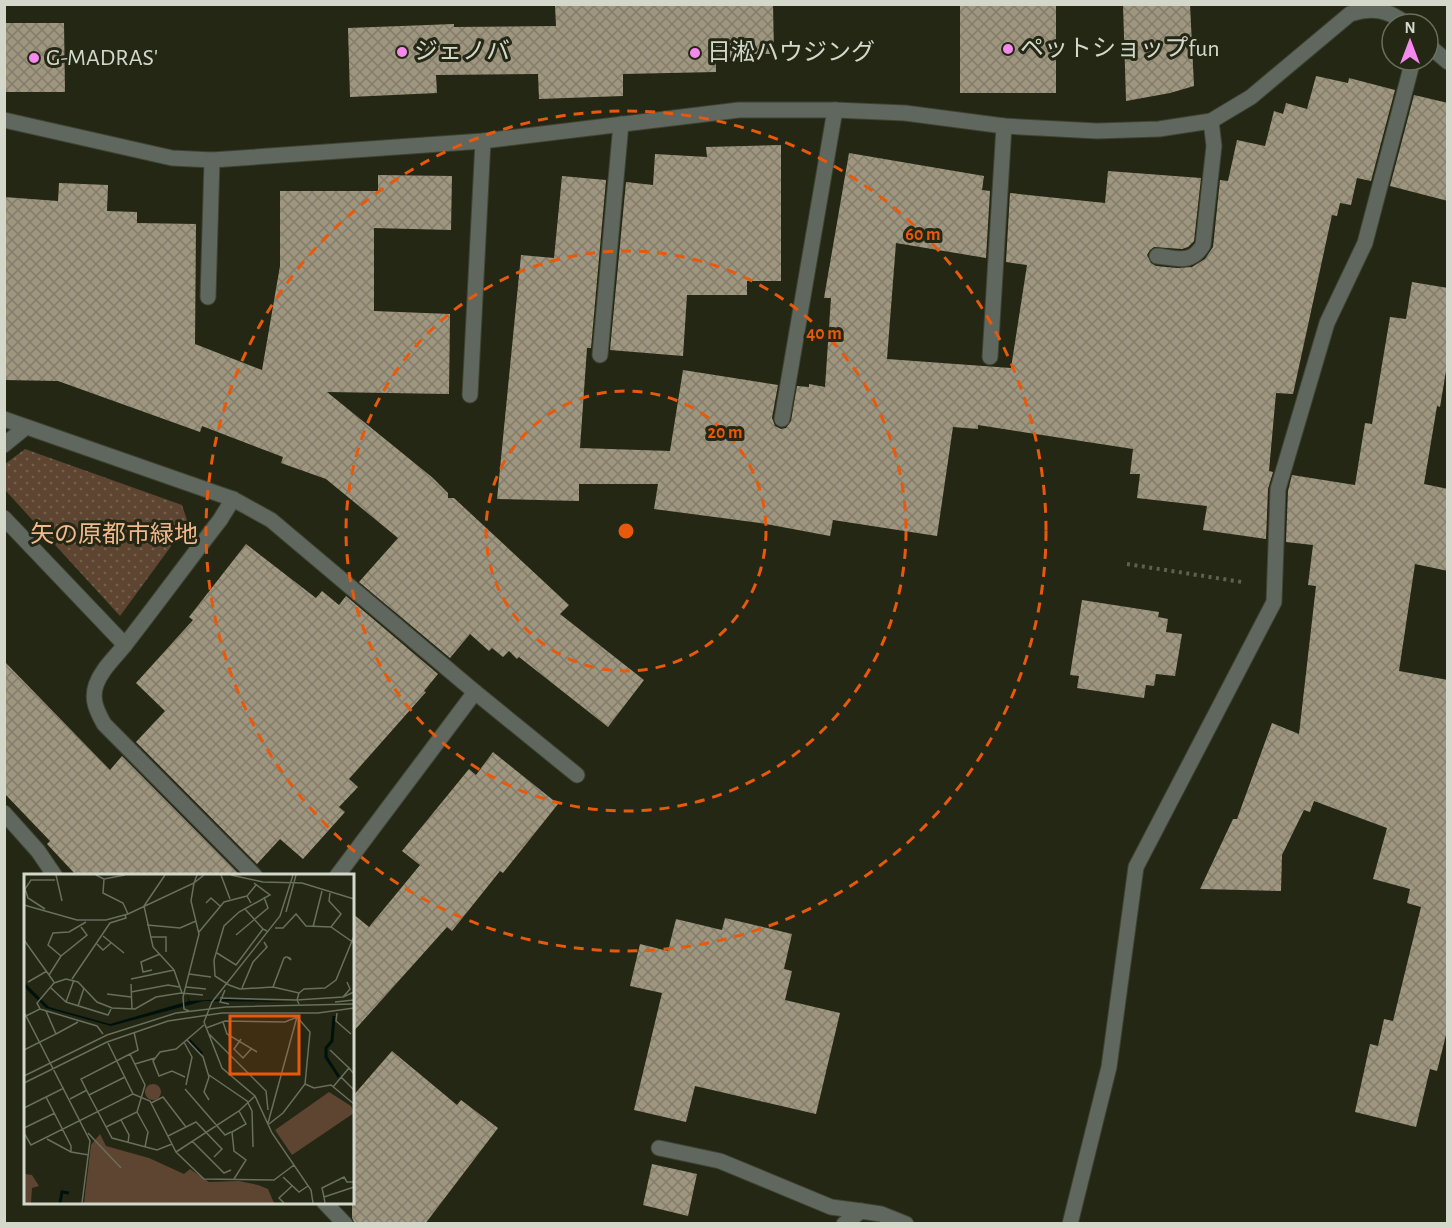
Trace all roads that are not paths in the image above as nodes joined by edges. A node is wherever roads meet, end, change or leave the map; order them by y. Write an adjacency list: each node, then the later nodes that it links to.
1 (1378, 7): 5 (street)
2 (1410, 72): 34 (street)
3 (835, 110): 6 (street); 7 (street); 16 (street)
4 (4, 120): 9 (street)
5 (1211, 120): 7 (street); 10 (street)
6 (621, 124): 8 (street); 12 (street)
7 (1004, 126): 13 (street)
8 (483, 141): 9 (street); 14 (street)
9 (212, 160): 11 (street)
10 (1156, 256)
11 (208, 297)
12 (600, 355)
13 (990, 357)
14 (470, 395)
15 (4, 419): 17 (street)
16 (782, 419)
17 (26, 427): 18 (street); 19 (street)
18 (4, 445)
19 (233, 499): 21 (street); 22 (street)
20 (4, 518): 21 (street)
21 (125, 645): 26 (street)
22 (475, 692): 23 (street); 27 (street)
23 (577, 775)
24 (4, 813): 25 (street)
25 (54, 874)
26 (253, 874)
27 (339, 874)
28 (659, 1148): 30 (street)
29 (325, 1204): 31 (street)
30 (861, 1211): 32 (street); 33 (street)
31 (345, 1224)
32 (844, 1224)
33 (906, 1224)
34 (1070, 1224)

